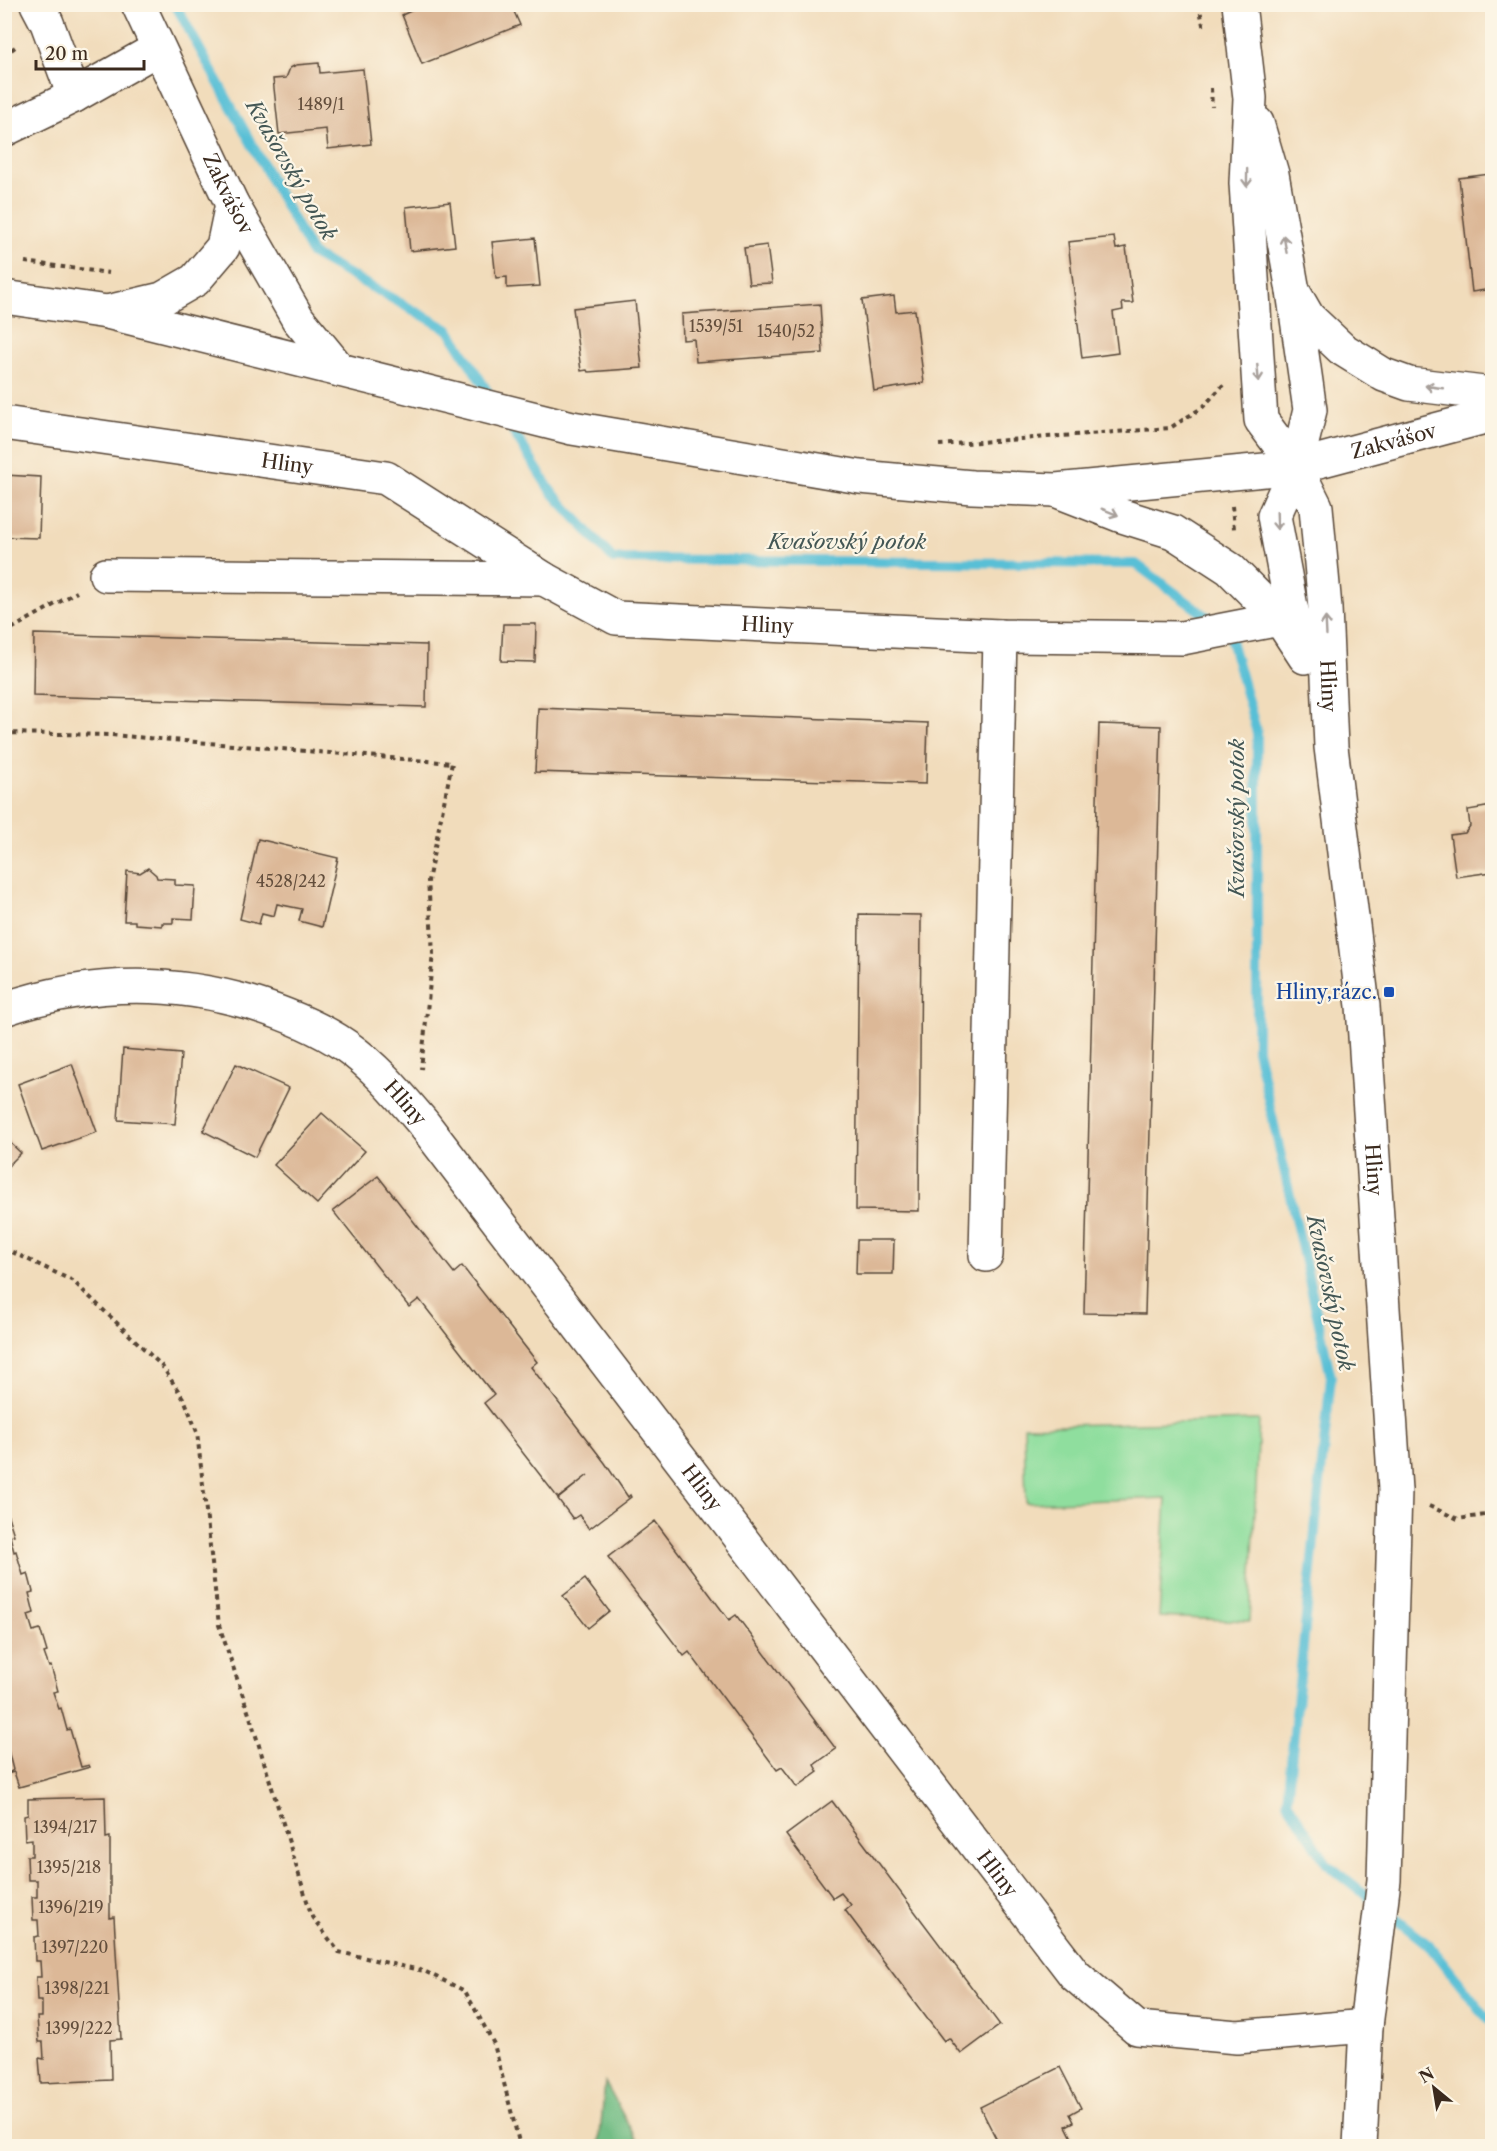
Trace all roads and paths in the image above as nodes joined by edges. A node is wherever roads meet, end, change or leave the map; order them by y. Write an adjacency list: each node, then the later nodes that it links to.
1 (37, 4): 5 (street)
2 (138, 4): 4 (street, Zakvášov)
3 (1239, 4): 6 (street)
4 (158, 48): 5 (street); 8 (street, Zakvášov)
5 (75, 96): 7 (street)
6 (1250, 99): 11 (street, one-way to 6); 20 (street, Hliny, one-way to 20)
7 (4, 130)
8 (232, 204): 13 (street); 14 (street, Zakvášov)
9 (16, 260): 10 (path)
10 (115, 274)
11 (1293, 291): 16 (street, one-way to 11); 20 (street)
12 (4, 297): 13 (street)
13 (107, 312): 14 (street)
14 (340, 370): 21 (street)
15 (1224, 385): 19 (path)
16 (1492, 394)
17 (1492, 415): 20 (street, Zakvášov)
18 (4, 423): 23 (street, Hliny)
19 (939, 445)
20 (1296, 466): 21 (street, Zakvášov); 27 (street, one-way to 27); 29 (street, Hliny, one-way to 20)
21 (1056, 490): 24 (street, one-way to 24)
22 (106, 575): 23 (street, Hliny); 25 (path)
23 (544, 579): 26 (street, Hliny)
24 (1280, 619): 26 (street, Hliny); 27 (street)
25 (4, 633)
26 (1000, 636): 33 (street)
27 (1305, 657): 29 (street)
28 (4, 733): 31 (path)
29 (1331, 747): 34 (street, Hliny)
30 (4, 1009): 31 (street, Hliny)
31 (423, 1123): 36 (street, Hliny)
32 (4, 1248): 37 (path)
33 (986, 1255)
34 (1395, 1490): 35 (path); 36 (street, Hliny)
35 (1492, 1514)
36 (1366, 2026): 38 (street)
37 (520, 2146)
38 (1360, 2146)

